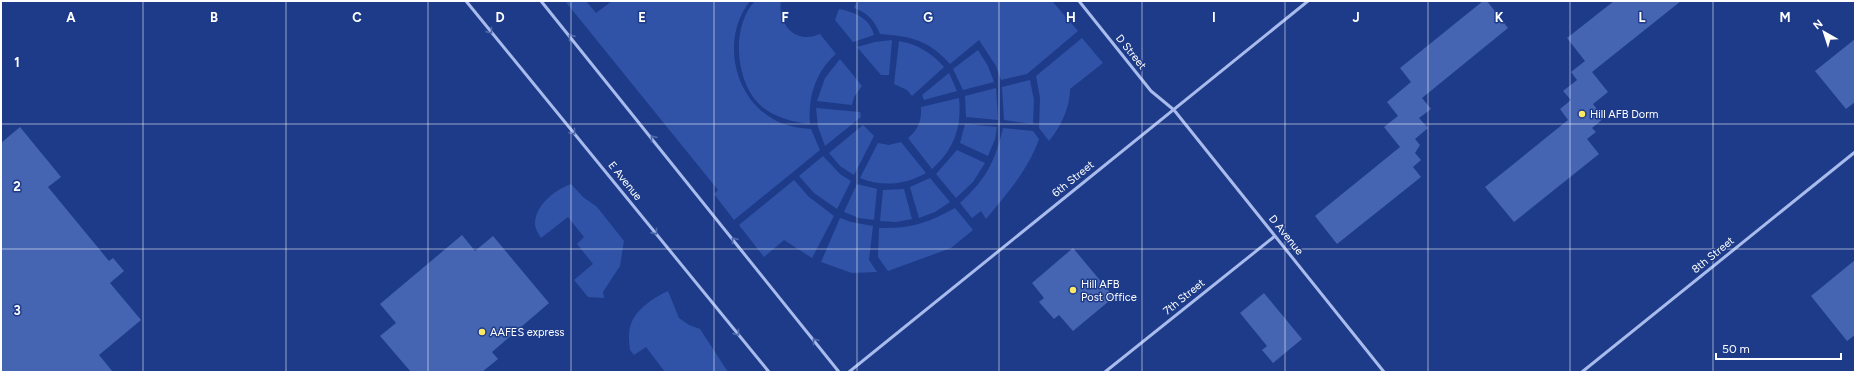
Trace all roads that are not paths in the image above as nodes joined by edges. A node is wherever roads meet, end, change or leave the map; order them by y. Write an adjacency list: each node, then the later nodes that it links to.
1 (466, 1): 8 (lane, E Avenue, one-way to 8)
2 (541, 1): 9 (lane, one-way to 2)
3 (1079, 1): 5 (lane, D Street)
4 (1308, 1): 5 (lane, 6th Street)
5 (1174, 110): 7 (lane, D Avenue); 10 (lane, 6th Street)
6 (1855, 152): 13 (lane, 8th Street)
7 (1275, 236): 11 (lane, 7th Street); 12 (lane, D Avenue)
8 (769, 372)
9 (839, 372)
10 (849, 372)
11 (1105, 372)
12 (1384, 372)
13 (1582, 372)

